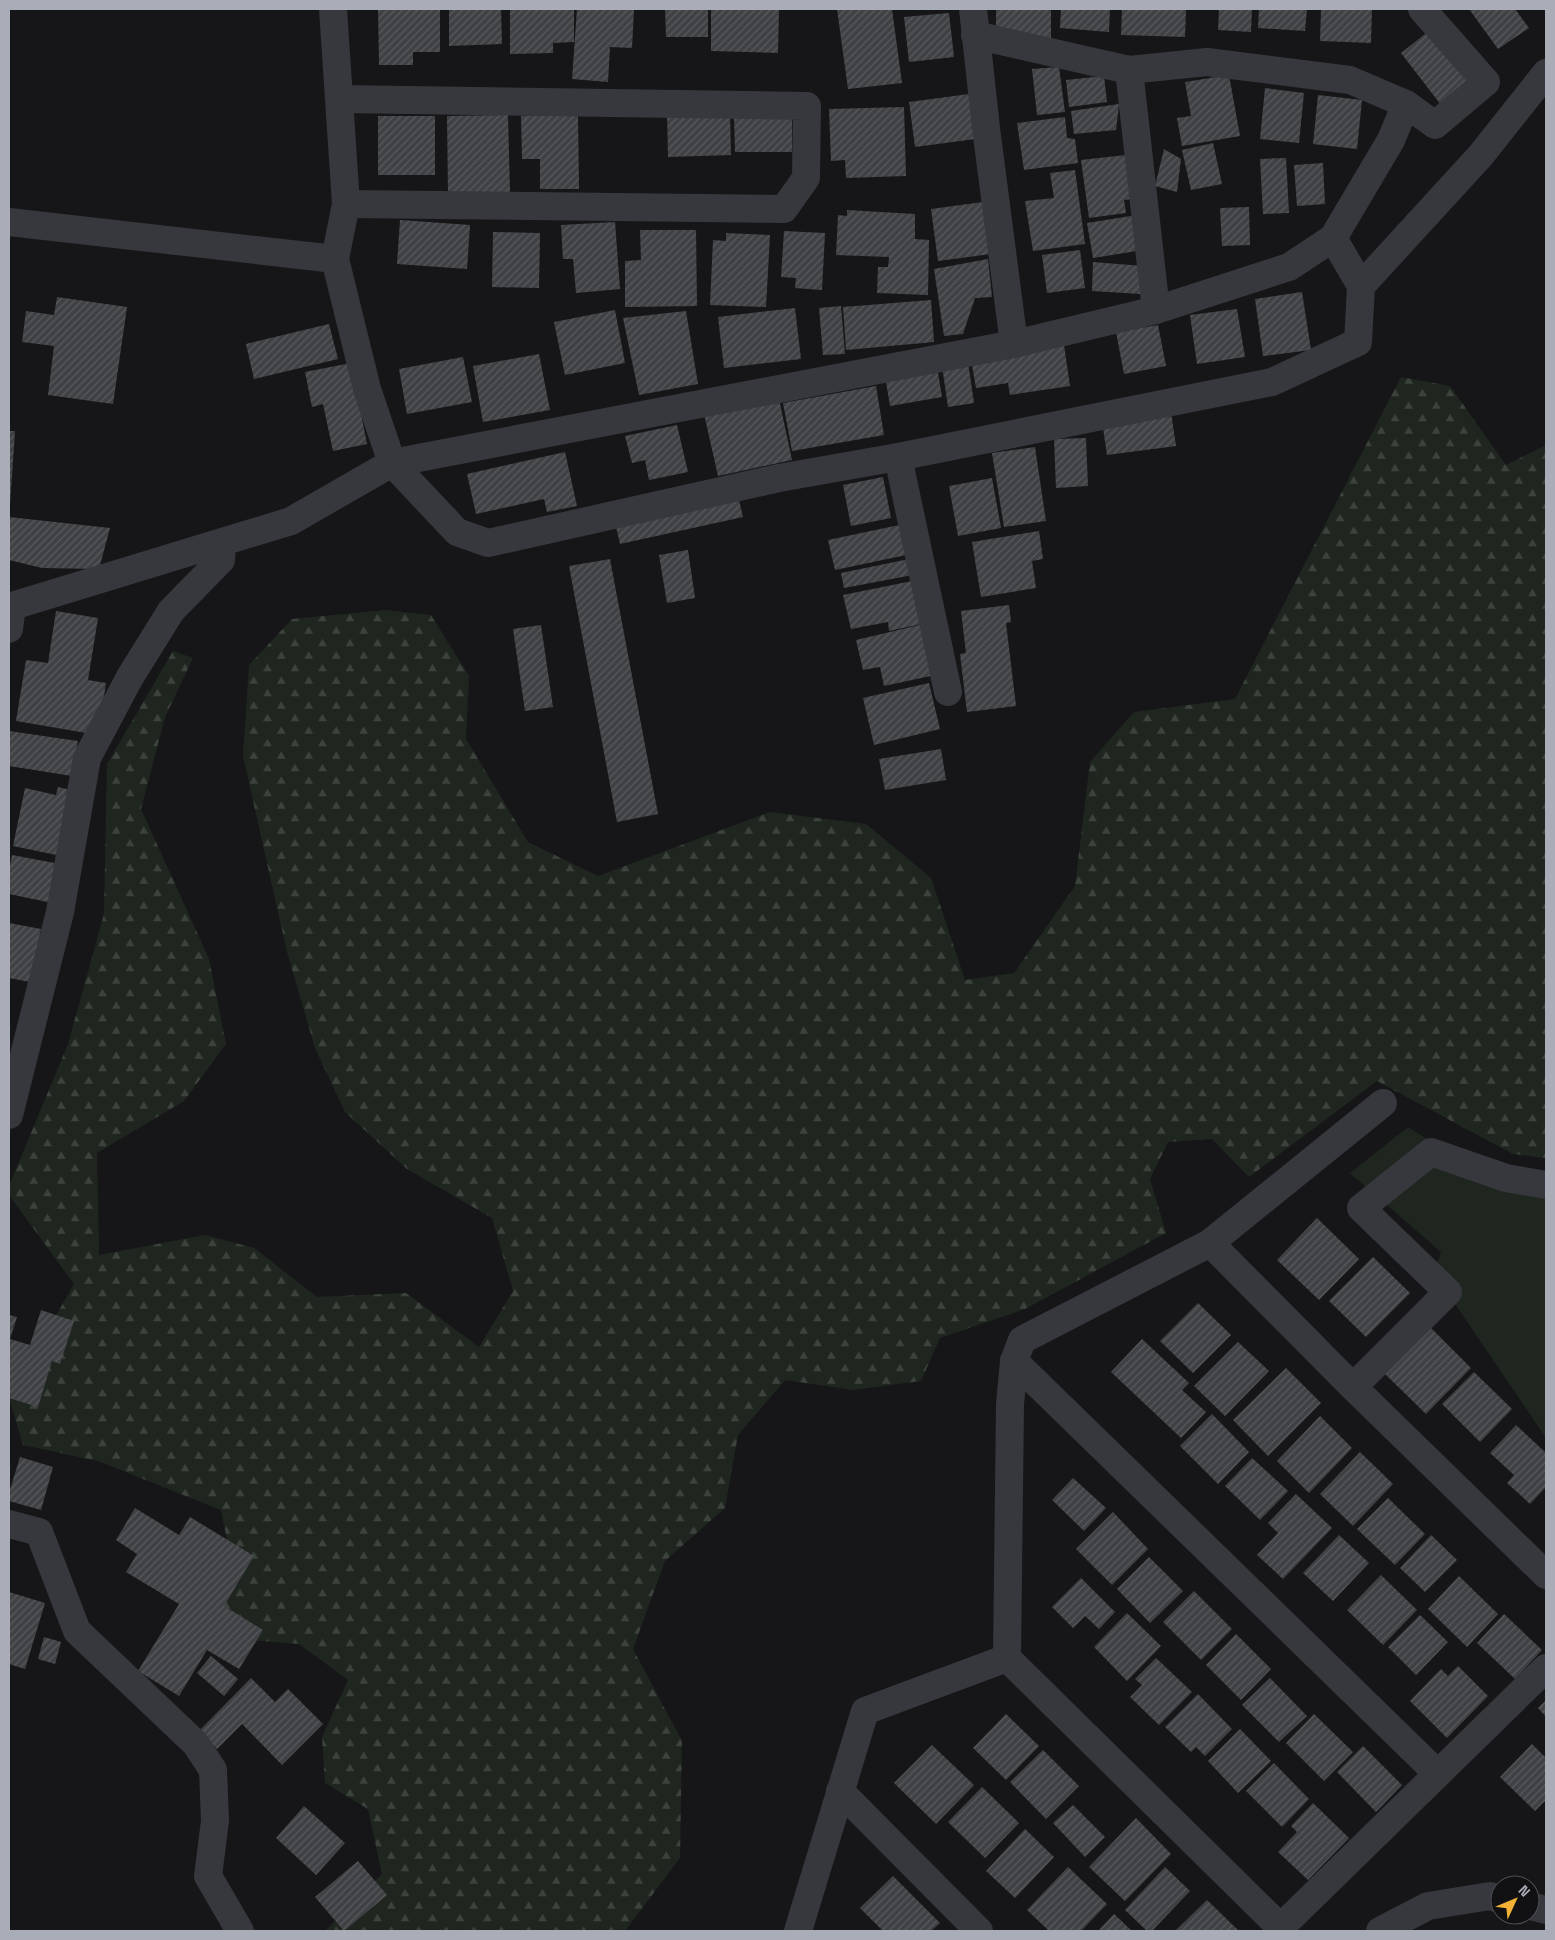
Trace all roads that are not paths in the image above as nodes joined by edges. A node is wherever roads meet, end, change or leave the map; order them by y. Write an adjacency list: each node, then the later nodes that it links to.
1 (332, 9): 6 (street)
2 (1422, 9): 7 (street)
3 (974, 22): 4 (street); 14 (street)
4 (1129, 70): 7 (street); 13 (street)
5 (1546, 73): 12 (street)
6 (340, 99): 8 (street); 8 (street)
7 (1406, 104): 10 (street)
8 (346, 204): 11 (street)
9 (9, 222): 11 (street)
10 (1333, 238): 12 (street); 13 (street)
11 (335, 259): 16 (street)
12 (1361, 286): 15 (street)
13 (1156, 310): 14 (street)
14 (1014, 344): 16 (street)
15 (898, 456): 16 (street); 19 (street)
16 (392, 463): 17 (street)
17 (222, 543): 18 (street); 21 (street)
18 (10, 614)
19 (948, 692)
20 (1383, 1103): 23 (street)
21 (9, 1115)
22 (1546, 1185): 25 (street)
23 (1210, 1244): 24 (street); 25 (street)
24 (1014, 1361): 28 (street); 30 (street)
25 (1353, 1387): 27 (street)
26 (9, 1524): 34 (street)
27 (1546, 1575)
28 (1007, 1658): 31 (street); 33 (street)
29 (1546, 1668): 30 (street)
30 (1438, 1774): 33 (street)
31 (840, 1791): 35 (street); 36 (street)
32 (1490, 1896): 37 (street)
33 (1279, 1930)
34 (240, 1931)
35 (798, 1931)
36 (979, 1931)
37 (1380, 1931)

